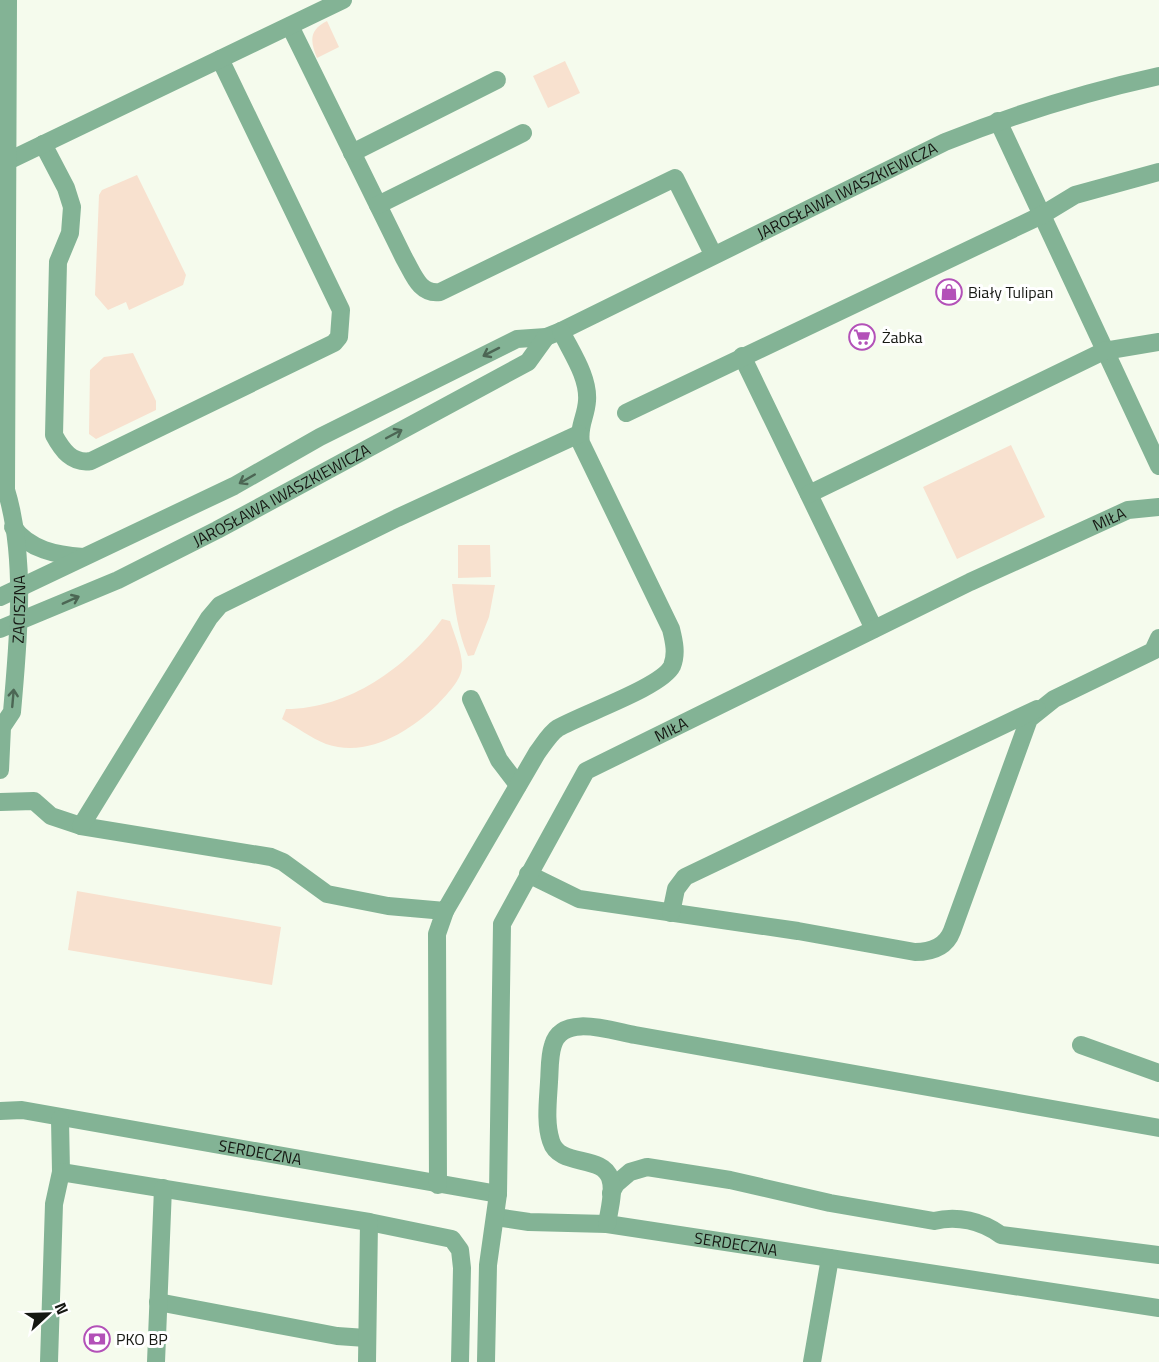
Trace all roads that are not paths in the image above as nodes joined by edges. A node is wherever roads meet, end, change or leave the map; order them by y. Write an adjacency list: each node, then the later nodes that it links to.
1 (8, 0): 11 (street, ZACISZNA)
2 (339, 1): 3 (street)
3 (290, 26): 4 (street); 10 (street)
4 (220, 59): 9 (street); 9 (street)
5 (1159, 76): 7 (street, JAROSŁAWA IWASZKIEWICZA)
6 (497, 80): 10 (street)
7 (998, 121): 14 (street); 15 (street, JAROSŁAWA IWASZKIEWICZA)
8 (524, 133): 13 (street)
9 (43, 144): 11 (street)
10 (352, 153): 13 (street)
11 (6, 162): 24 (street, ZACISZNA)
12 (1159, 172): 14 (street)
13 (378, 205): 15 (street)
14 (1042, 215): 18 (street); 19 (street)
15 (713, 254): 16 (street, JAROSŁAWA IWASZKIEWICZA)
16 (554, 334): 21 (street); 27 (street, JAROSŁAWA IWASZKIEWICZA, one-way to 27); 30 (street, JAROSŁAWA IWASZKIEWICZA, one-way to 16)
17 (1159, 342): 18 (street)
18 (1104, 351): 22 (street); 23 (street)
19 (742, 356): 20 (street); 23 (street)
20 (626, 413)
21 (579, 434): 39 (street); 41 (street)
22 (1159, 466)
23 (809, 494): 32 (street)
24 (3, 496): 26 (street, ZACISZNA)
25 (1159, 507): 32 (street, MIŁA)
26 (13, 527): 27 (street); 28 (street, ZACISZNA)
27 (85, 557): 28 (street, JAROSŁAWA IWASZKIEWICZA)
28 (18, 588): 29 (street, JAROSŁAWA IWASZKIEWICZA); 30 (street, ZACISZNA)
29 (0, 597)
30 (18, 623): 31 (street, JAROSŁAWA IWASZKIEWICZA); 36 (street, ZACISZNA, one-way to 30)
31 (0, 629)
32 (874, 629): 42 (street, MIŁA)
33 (1159, 638): 35 (street)
34 (471, 699): 39 (street)
35 (1040, 707): 44 (street); 44 (street)
36 (1, 726): 37 (street, ZACISZNA)
37 (0, 758): 38 (street, ZACISZNA)
38 (0, 770)
39 (518, 785): 43 (street)
40 (0, 802): 41 (street)
41 (81, 826): 43 (street)
42 (528, 874): 44 (street); 54 (street, MIŁA)
43 (445, 911): 51 (street)
44 (671, 913)
45 (1081, 1046): 46 (street)
46 (1159, 1073)
47 (0, 1111): 48 (street, SERDECZNA)
48 (60, 1119): 50 (street); 51 (street, SERDECZNA)
49 (1159, 1128): 53 (street)
50 (61, 1172): 52 (street); 63 (street)
51 (438, 1185): 54 (street, SERDECZNA)
52 (164, 1188): 56 (street); 60 (street)
53 (611, 1193): 57 (street); 58 (street)
54 (498, 1194): 55 (street)
55 (496, 1217): 57 (street, SERDECZNA); 67 (street)
56 (369, 1222): 62 (street); 66 (street)
57 (607, 1224): 59 (street, SERDECZNA)
58 (1159, 1256)
59 (830, 1258): 61 (street, SERDECZNA); 68 (street)
60 (158, 1302): 62 (street); 64 (street)
61 (1159, 1308)
62 (366, 1338): 65 (street)
63 (49, 1362)
64 (156, 1362)
65 (367, 1362)
66 (460, 1362)
67 (486, 1362)
68 (812, 1362)

